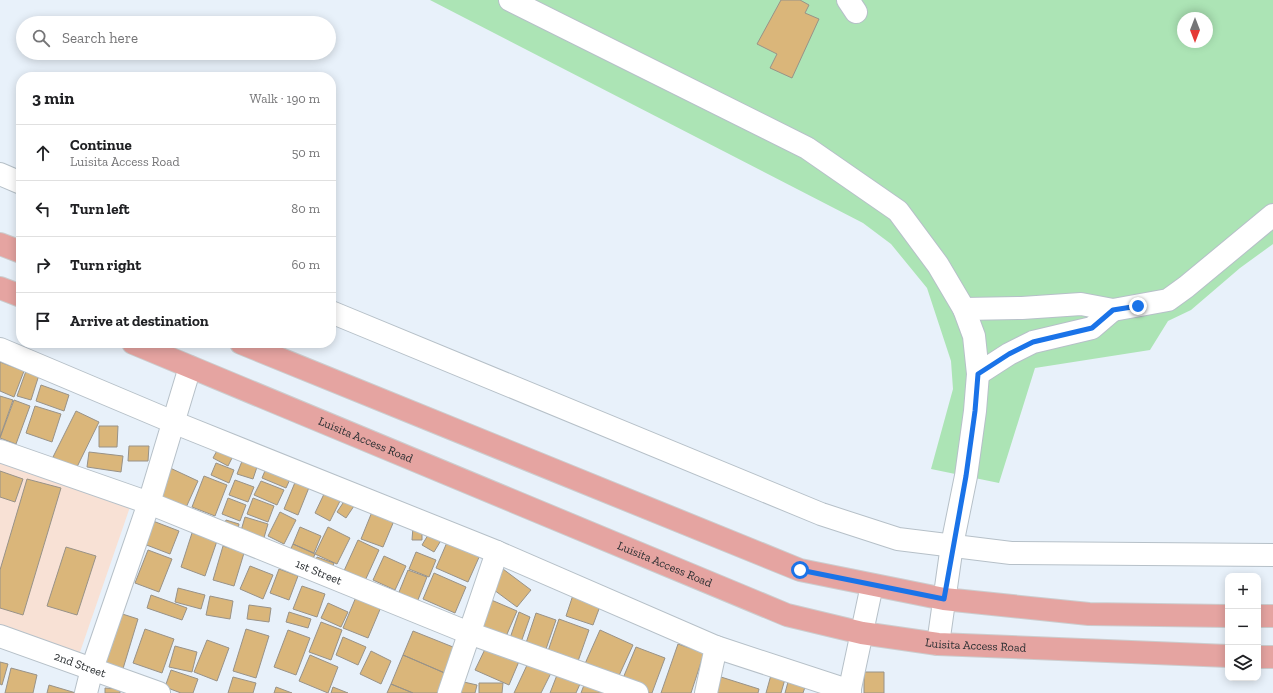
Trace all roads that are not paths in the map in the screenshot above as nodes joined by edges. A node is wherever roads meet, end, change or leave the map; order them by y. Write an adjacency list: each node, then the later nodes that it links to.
1 (510, 0): 9 (street)
2 (0, 174): 3 (street)
3 (16, 181)
4 (1273, 215): 10 (street)
5 (0, 244): 6 (main road)
6 (16, 250)
7 (0, 288): 8 (main road)
8 (16, 294)
9 (964, 309): 10 (street); 16 (street)
10 (1113, 310): 16 (street)
11 (336, 314): 20 (street)
12 (146, 348): 15 (main road, Luisita Access Road)
13 (253, 348): 23 (main road)
14 (0, 349): 17 (street)
15 (190, 367): 17 (street); 29 (main road, Luisita Access Road)
16 (978, 374): 20 (street)
17 (173, 422): 19 (street); 21 (street)
18 (0, 451): 19 (street, 1st Street)
19 (149, 502): 28 (street, 1st Street); 36 (street)
20 (952, 545): 22 (street); 24 (street)
21 (497, 552): 28 (street); 32 (street)
22 (1273, 555)
23 (872, 585): 24 (main road); 29 (street)
24 (944, 599): 25 (main road); 31 (street)
25 (1225, 616)
26 (1261, 616): 27 (main road)
27 (1273, 616)
28 (469, 633): 40 (street); 41 (street, 1st Street)
29 (862, 633): 31 (main road, Luisita Access Road); 37 (street)
30 (0, 636): 36 (street, 2nd Street)
31 (938, 644): 33 (main road, Luisita Access Road)
32 (716, 647): 37 (street); 42 (street)
33 (1225, 656)
34 (1261, 657): 35 (main road)
35 (1273, 657)
36 (92, 669): 38 (street); 39 (street, 2nd Street)
37 (849, 692)
38 (86, 693)
39 (159, 693)
40 (449, 693)
41 (637, 693)
42 (706, 693)

